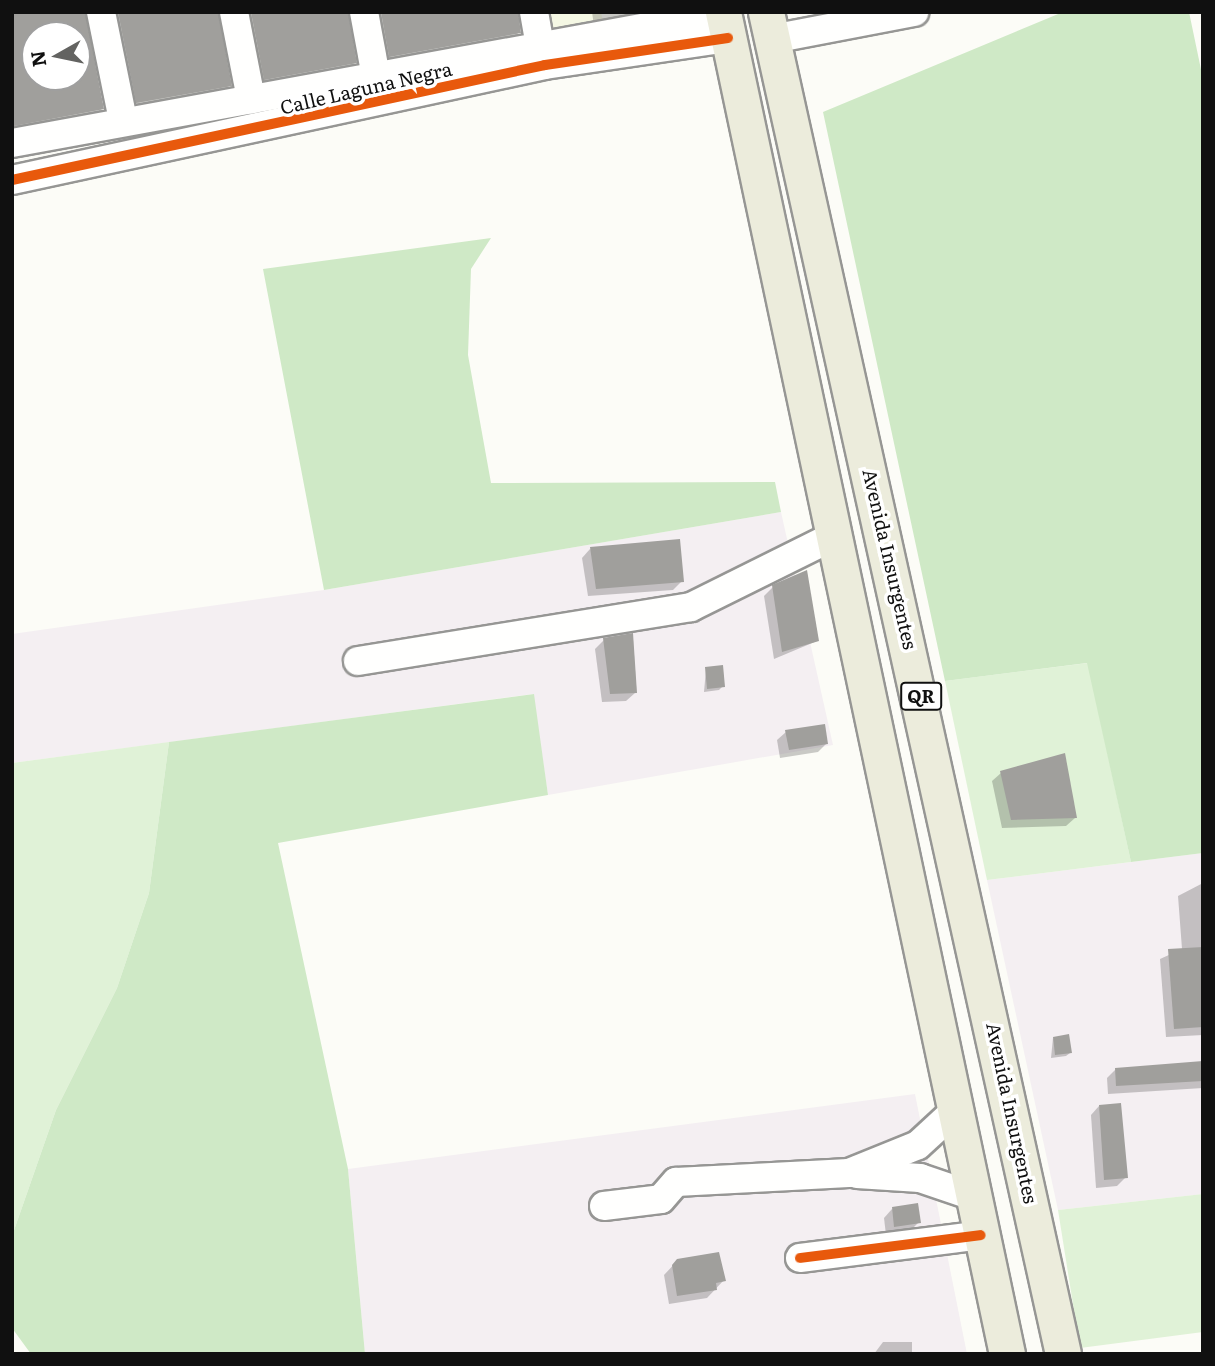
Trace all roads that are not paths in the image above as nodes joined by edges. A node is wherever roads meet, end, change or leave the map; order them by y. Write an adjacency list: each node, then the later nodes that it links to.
1 (101, 12): 11 (street)
2 (234, 12): 10 (street)
3 (364, 12): 9 (street)
4 (534, 12): 8 (street)
5 (914, 12): 7 (street)
6 (724, 21): 8 (street, Calle Laguna Negra); 13 (street, Calle Laguna Negra); 15 (main road, QR)
7 (769, 26): 14 (main road, Avenida Insurgentes / QR)
8 (540, 46): 9 (street, Calle Laguna Negra)
9 (376, 77): 10 (street, Calle Laguna Negra)
10 (251, 99): 11 (street, Calle Laguna Negra)
11 (123, 120): 12 (street, Calle Laguna Negra)
12 (12, 143)
13 (12, 180)
14 (817, 243): 15 (main road); 16 (main road, Avenida Insurgentes / QR)
15 (773, 252): 17 (main road, QR)
16 (882, 526): 17 (main road); 26 (main road, Avenida Insurgentes / QR)
17 (834, 537): 18 (street); 19 (main road, QR)
18 (358, 662)
19 (955, 1111): 20 (street); 21 (main road, QR)
20 (849, 1173): 21 (street); 22 (street)
21 (973, 1196): 23 (main road, QR)
22 (604, 1206)
23 (981, 1234): 24 (street); 25 (main road, QR)
24 (800, 1258)
25 (1007, 1354)
26 (1061, 1354)

